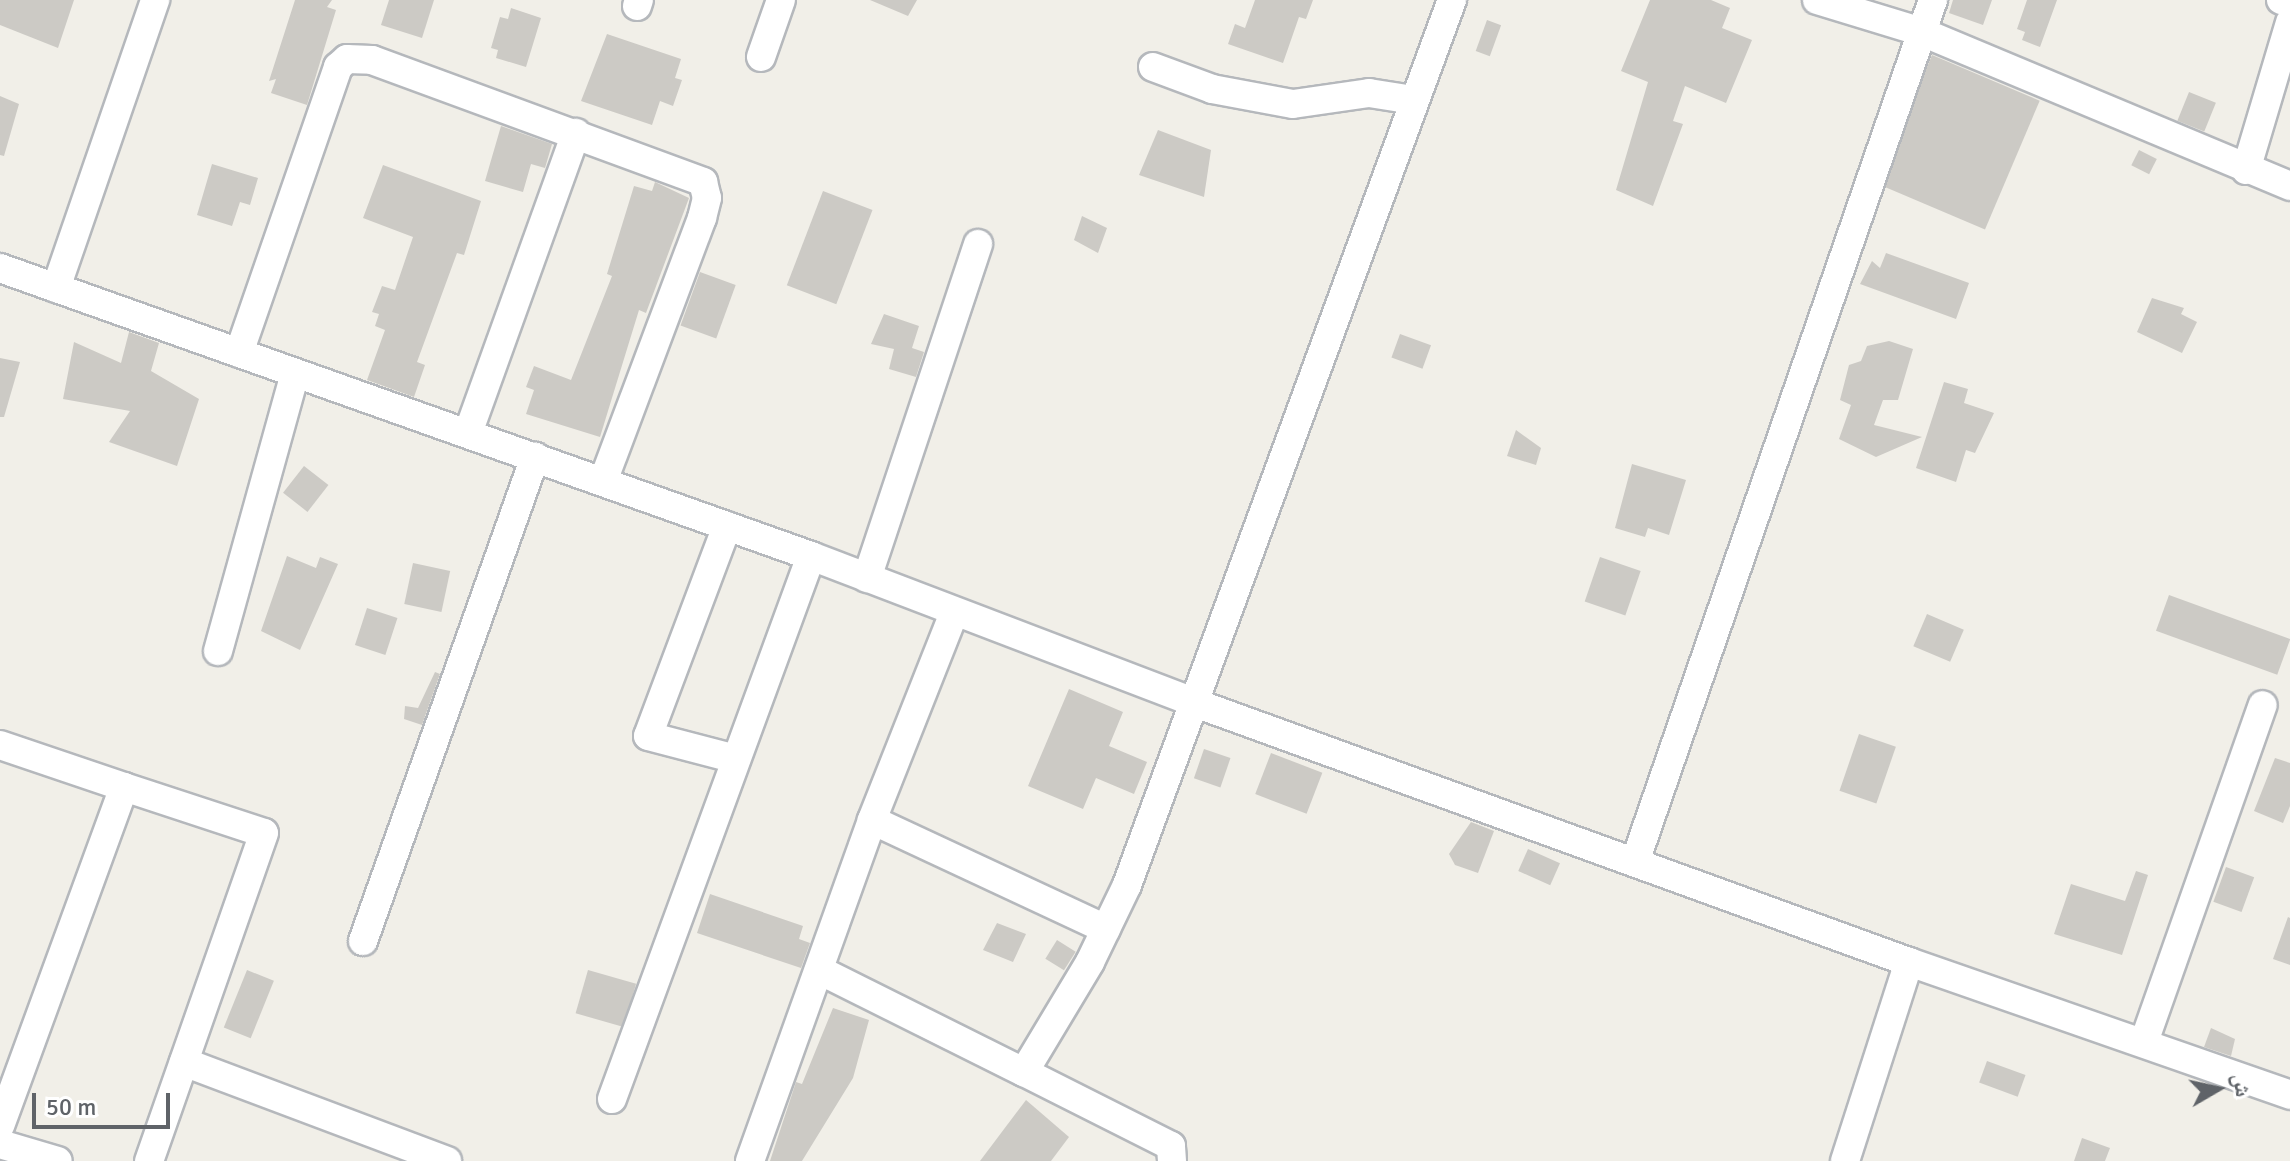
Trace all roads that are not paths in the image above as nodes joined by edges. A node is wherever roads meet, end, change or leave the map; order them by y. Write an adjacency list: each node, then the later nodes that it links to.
1 (155, 0): 18 (street)
2 (1452, 0): 12 (street)
3 (1817, 0): 9 (street)
4 (1933, 0): 9 (street)
5 (2281, 0): 7 (street)
6 (777, 1): 10 (street)
7 (2290, 3)
8 (2290, 22): 14 (street)
9 (1922, 32): 14 (street); 35 (street)
10 (761, 57)
11 (1153, 67): 12 (street)
12 (1413, 100): 29 (street)
13 (576, 133): 19 (street); 21 (street); 23 (street)
14 (2246, 170): 15 (street)
15 (2290, 186)
16 (978, 244): 26 (street)
17 (0, 268): 18 (street)
18 (56, 288): 19 (street)
19 (239, 353): 20 (street)
20 (295, 373): 21 (street); 28 (street)
21 (468, 433): 22 (street)
22 (535, 457): 23 (street); 37 (street)
23 (603, 481): 24 (street)
24 (727, 526): 25 (street); 32 (street)
25 (811, 556): 26 (street); 32 (street)
26 (867, 578): 27 (street)
27 (954, 613): 29 (street); 34 (street)
28 (218, 651)
29 (1195, 703): 35 (street); 36 (street)
30 (2263, 705): 40 (street)
31 (0, 745): 33 (street)
32 (736, 759): 44 (street)
33 (124, 787): 41 (street); 45 (street)
34 (872, 820): 36 (street); 39 (street)
35 (1636, 859): 38 (street)
36 (1106, 929): 42 (street)
37 (363, 941)
38 (1909, 962): 40 (street); 52 (street)
39 (819, 970): 42 (street); 50 (street)
40 (2144, 1042): 43 (street)
41 (184, 1062): 48 (street); 49 (street)
42 (1024, 1072): 51 (street)
43 (2290, 1095)
44 (612, 1099)
45 (0, 1125)
46 (0, 1144): 47 (street)
47 (58, 1161)
48 (149, 1161)
49 (447, 1161)
50 (750, 1161)
51 (1172, 1161)
52 (1845, 1161)

